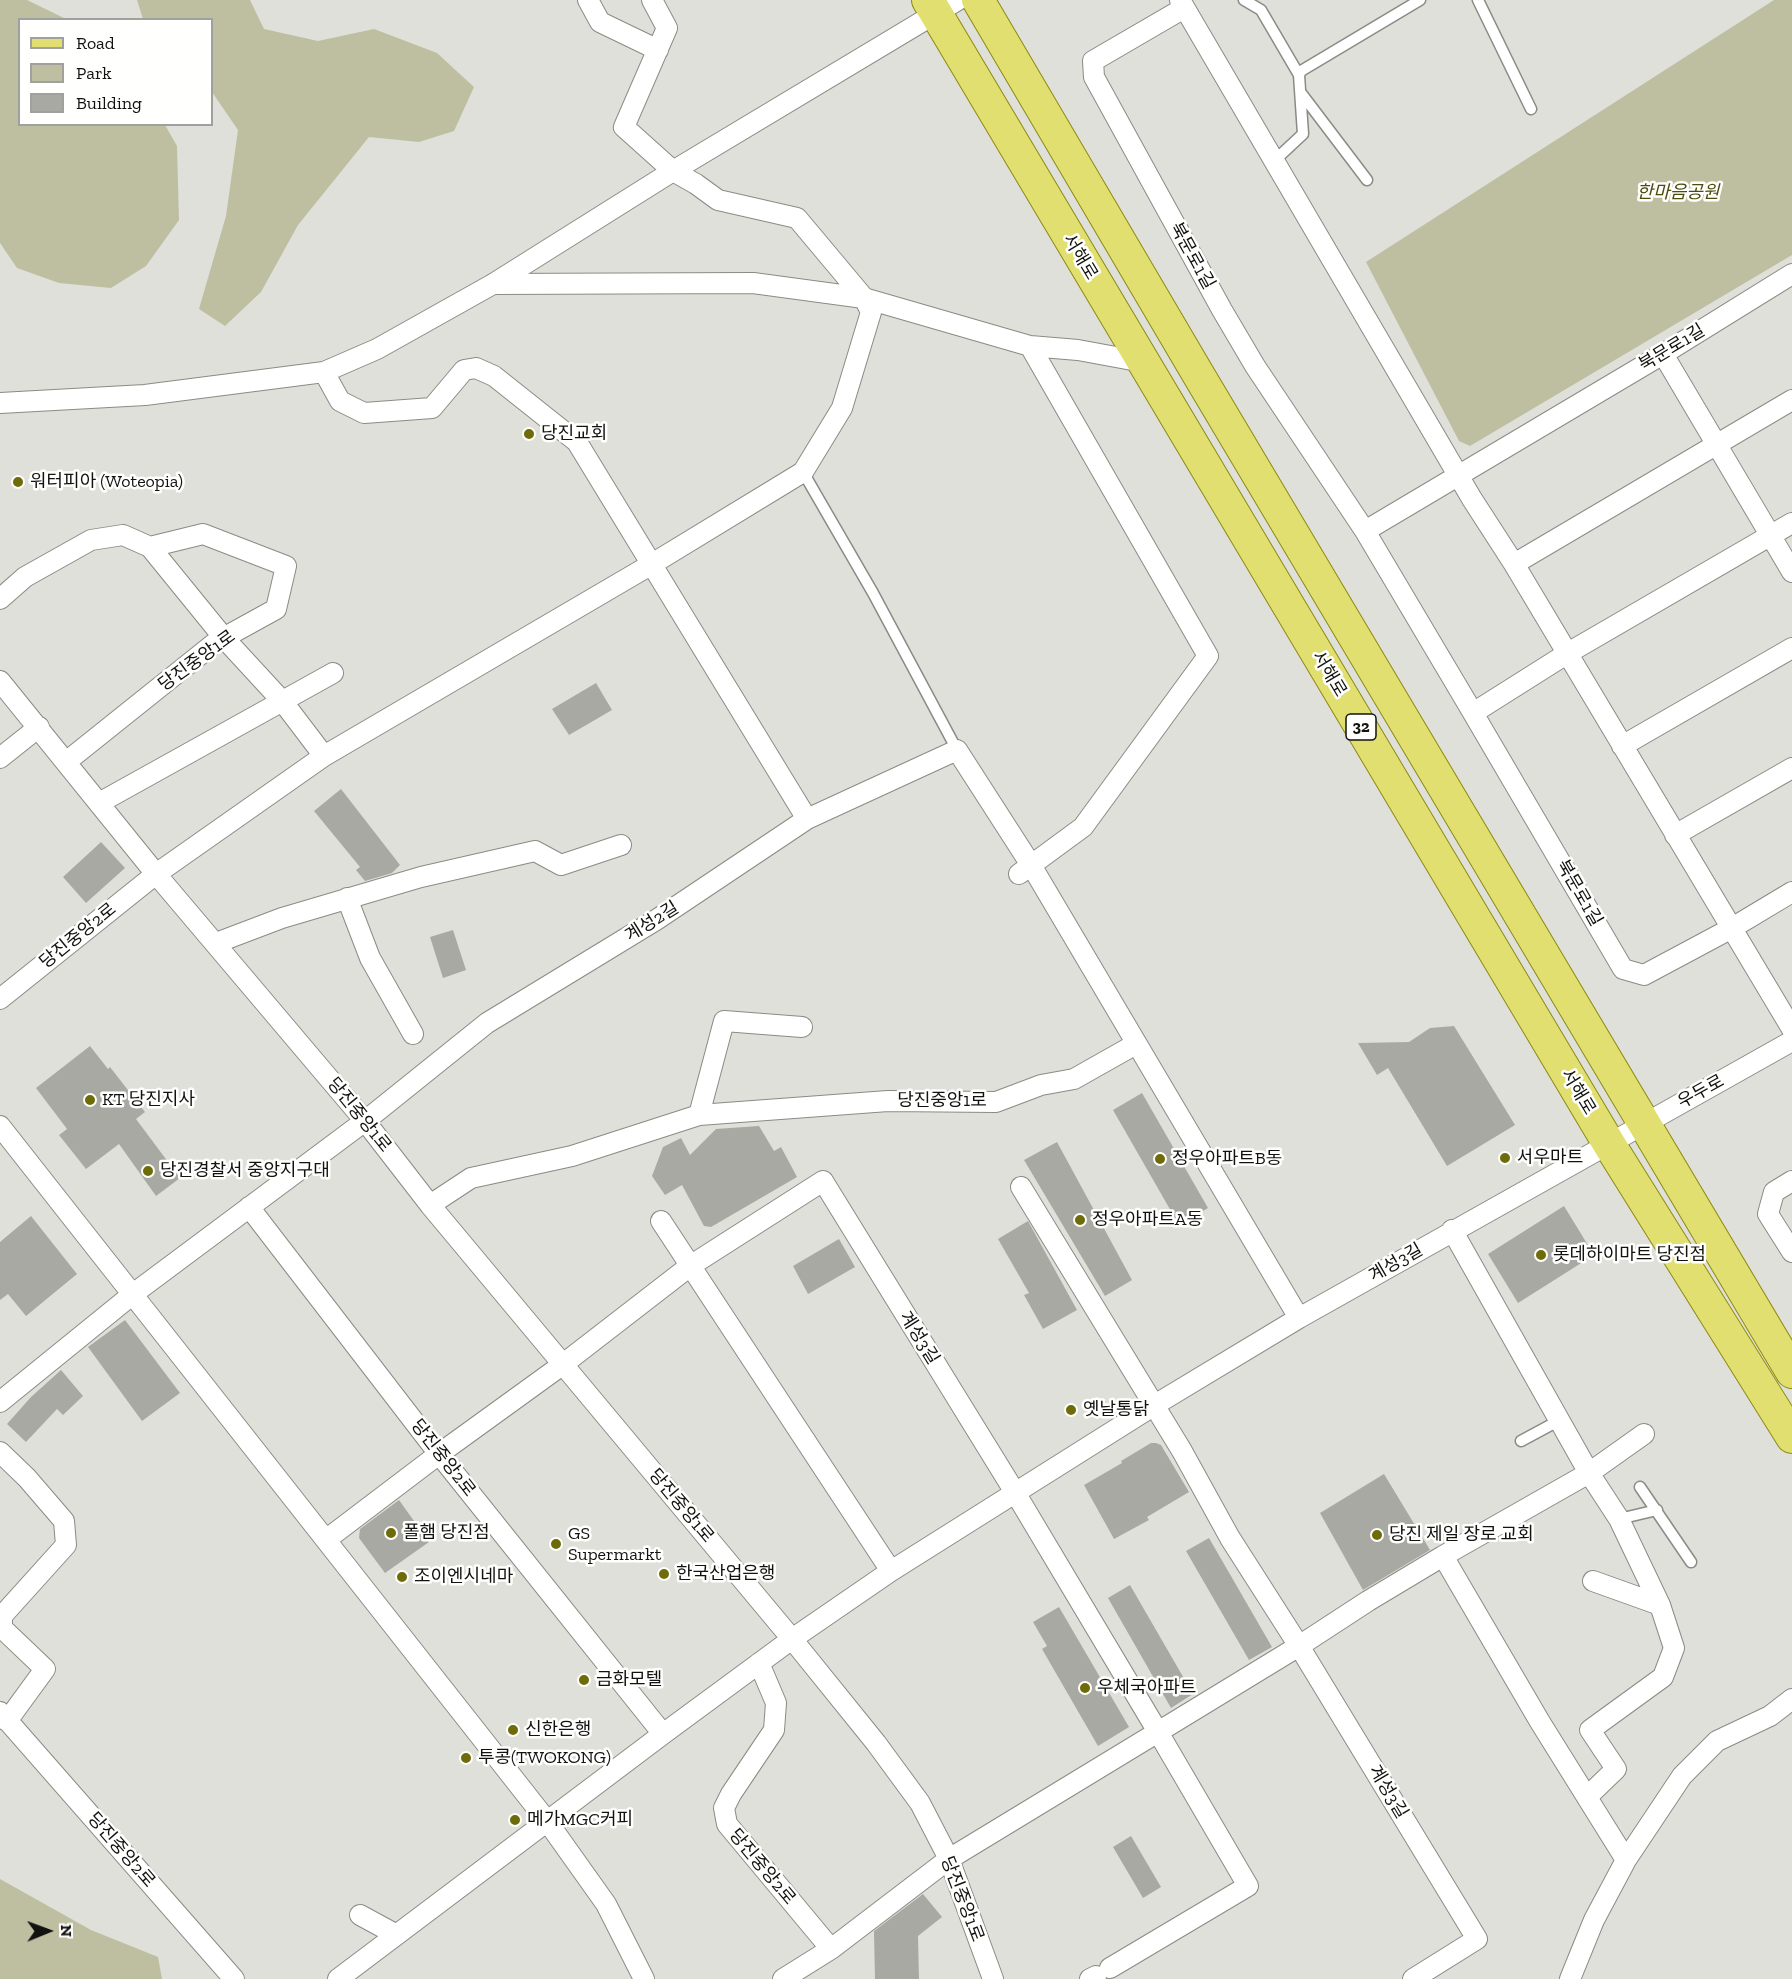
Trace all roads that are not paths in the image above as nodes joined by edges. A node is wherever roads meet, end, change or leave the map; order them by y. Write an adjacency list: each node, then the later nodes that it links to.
1 (588, 0): 9 (street)
2 (652, 0): 9 (street)
3 (978, 0): 68 (main road)
4 (1244, 0): 10 (lane)
5 (1420, 0): 10 (lane)
6 (1478, 0): 12 (lane)
7 (1182, 4): 13 (street, 북문로1길); 29 (street, 북문로1길)
8 (941, 5): 14 (street); 21 (main road, 서해로 / 32)
9 (658, 50): 14 (street)
10 (1299, 75): 11 (lane)
11 (1301, 93): 13 (lane); 15 (lane)
12 (1531, 109)
13 (1274, 160): 27 (street, 북문로1길)
14 (673, 171): 17 (street); 18 (street)
15 (1367, 180)
16 (1792, 274): 20 (street, 북문로1길)
17 (493, 284): 18 (street); 22 (street)
18 (864, 298): 19 (street); 26 (street)
19 (1030, 346): 21 (street); 54 (street)
20 (1663, 354): 25 (street); 27 (street, 북문로1길)
21 (1143, 362): 70 (main road, 서해로 / 32)
22 (324, 372): 24 (street); 32 (street)
23 (1792, 400): 25 (street)
24 (0, 403)
25 (1716, 443): 30 (street); 33 (street)
26 (803, 472): 32 (street, 당진중앙2로); 45 (lane)
27 (1458, 475): 29 (street, 북문로1길); 33 (street, 북문로1길)
28 (1792, 523): 30 (street)
29 (1365, 531): 42 (street, 북문로1길)
30 (1771, 536): 34 (street); 38 (street)
31 (150, 547): 35 (street); 36 (street); 36 (street, 당진중앙1로)
32 (652, 564): 46 (street, 당진중앙2로); 51 (street)
33 (1514, 564): 38 (street, 북문로1길)
34 (1792, 572)
35 (0, 599)
36 (224, 638): 41 (street); 48 (street, 당진중앙1로)
37 (1792, 648): 44 (street)
38 (1568, 653): 42 (street); 44 (street, 북문로1길)
39 (333, 672): 41 (street)
40 (0, 681): 43 (street, 당진중앙1로)
41 (283, 702): 46 (street); 50 (street)
42 (1473, 713): 58 (street, 북문로1길)
43 (39, 728): 47 (street); 48 (street, 당진중앙1로)
44 (1622, 746): 52 (street, 북문로1길)
45 (957, 750): 51 (street, 계성2길); 54 (street)
46 (324, 756): 55 (street, 당진중앙2로)
47 (0, 758)
48 (66, 762): 50 (street, 당진중앙1로)
49 (1792, 768): 52 (street)
50 (99, 803): 55 (street, 당진중앙1로)
51 (807, 819): 67 (street, 계성2길)
52 (1676, 835): 58 (street, 북문로1길)
53 (621, 845): 57 (street)
54 (1025, 870): 65 (street)
55 (156, 874): 59 (street, 당진중앙1로); 60 (street, 당진중앙2로)
56 (1792, 892): 58 (street, 북문로1길)
57 (347, 898): 59 (street); 63 (street)
58 (1731, 928): 62 (street, 북문로1길)
59 (216, 943): 67 (street, 당진중앙1로)
60 (0, 999)
61 (802, 1027): 66 (street)
62 (1792, 1029)
63 (413, 1034)
64 (1792, 1041): 68 (street, 우두로)
65 (1136, 1044): 66 (street, 당진중앙1로); 80 (street)
66 (699, 1115): 73 (street, 당진중앙1로)
67 (365, 1121): 73 (street, 당진중앙1로); 74 (street)
68 (1644, 1124): 70 (street, 우두로); 82 (main road)
69 (0, 1126): 79 (street)
70 (1610, 1144): 76 (street, 계성3길); 87 (main road, 서해로 / 32)
71 (1792, 1181): 77 (street)
72 (1021, 1187): 84 (street, 계성3길)
73 (430, 1205): 81 (street, 당진중앙1로)
74 (249, 1207): 79 (street); 90 (street, 당진중앙2로)
75 (660, 1221): 78 (street)
76 (1452, 1230): 80 (street, 계성3길); 85 (street)
77 (1792, 1252)
78 (690, 1266): 81 (street); 93 (street, 계성3길); 99 (street)
79 (133, 1294): 83 (street); 96 (street)
80 (1299, 1318): 84 (street, 계성3길)
81 (562, 1365): 90 (street); 102 (street, 당진중앙1로)
82 (1792, 1372)
83 (0, 1402)
84 (1153, 1406): 93 (street, 계성3길); 103 (street, 계성3길)
85 (1560, 1420): 88 (lane); 91 (street)
86 (1644, 1434): 91 (street)
87 (1792, 1437)
88 (1521, 1441)
89 (0, 1452): 106 (street, 당진중앙2로)
90 (439, 1454): 96 (street); 108 (street, 당진중앙2로)
91 (1590, 1473): 95 (street); 97 (street)
92 (1640, 1487): 94 (lane)
93 (1016, 1494): 99 (street, 계성3길); 107 (street, 계성3길)
94 (1657, 1510): 95 (lane); 98 (lane)
95 (1619, 1519): 101 (street)
96 (327, 1539): 110 (street)
97 (1443, 1556): 103 (street); 109 (street)
98 (1691, 1562)
99 (891, 1571): 102 (street, 계성3길)
100 (1593, 1581): 101 (street)
101 (1660, 1605): 109 (street)
102 (792, 1639): 104 (street); 111 (street, 당진중앙1로)
103 (1299, 1646): 107 (street); 122 (street, 계성3길)
104 (759, 1663): 108 (street); 115 (street, 당진중앙2로)
105 (1792, 1699): 112 (street)
106 (3, 1716): 117 (street, 당진중앙2로)
107 (1158, 1732): 111 (street); 116 (street, 계성3길)
108 (663, 1734): 110 (street)
109 (1588, 1796): 112 (street)
110 (546, 1821): 114 (street); 119 (street)
111 (949, 1859): 115 (street); 121 (street, 당진중앙1로)
112 (1626, 1860): 123 (street)
113 (360, 1915): 114 (street)
114 (395, 1935): 118 (street)
115 (831, 1948): 120 (street)
116 (1099, 1974)
117 (234, 1979)
118 (339, 1979)
119 (644, 1979)
120 (783, 1979)
121 (993, 1979)
122 (1413, 1979)
123 (1569, 1979)

